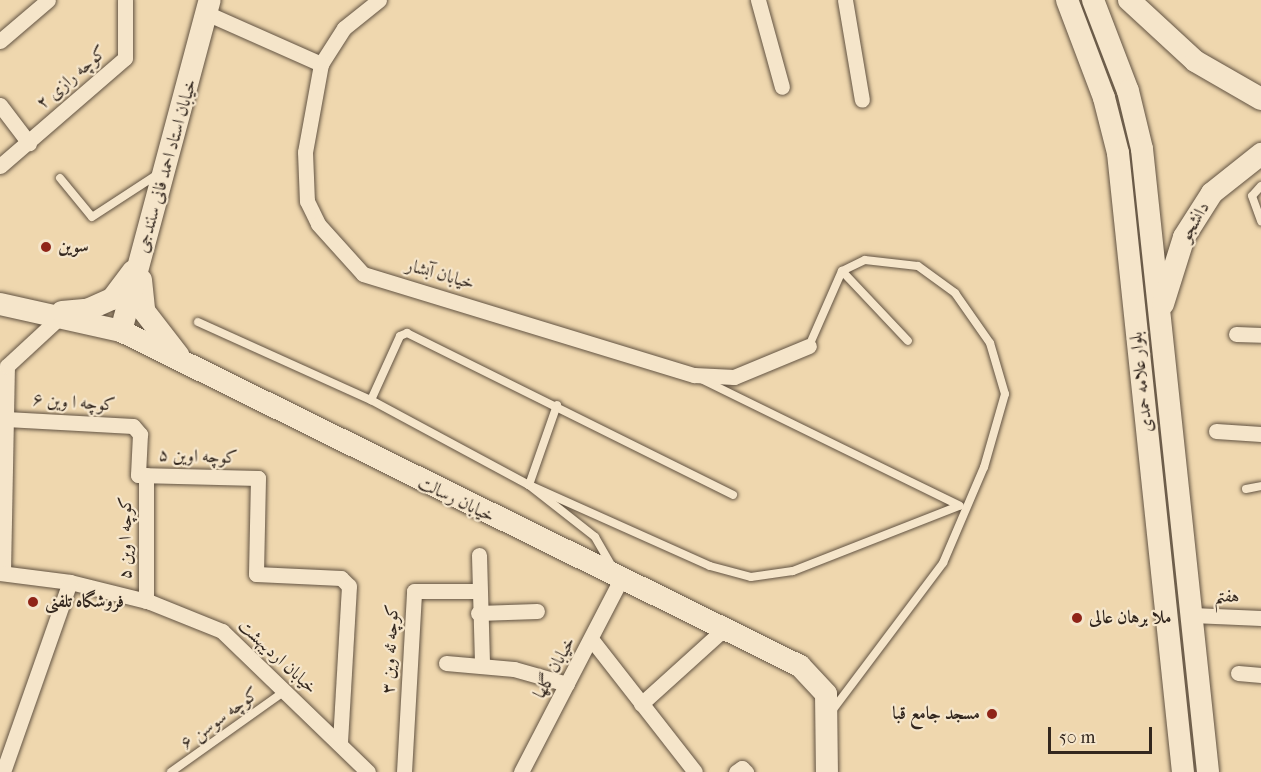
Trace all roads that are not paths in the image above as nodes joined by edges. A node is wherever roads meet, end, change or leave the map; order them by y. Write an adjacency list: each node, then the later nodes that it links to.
1 (48, 0): 10 (street)
2 (125, 0): 16 (street, کوچه رازی ۲)
3 (758, 0): 12 (street)
4 (845, 0): 14 (street)
5 (1066, 0): 76 (street, بلوار علامه حمدی)
6 (1094, 0): 26 (street, بلوار علامه حمدی)
7 (1129, 0): 13 (street)
8 (377, 1): 11 (street, خیابان آبشار)
9 (208, 6): 11 (street); 19 (street, خیابان استاد احمد فانی سنندجی)
10 (0, 41)
11 (321, 64): 36 (street, خیابان آبشار)
12 (782, 87)
13 (1261, 99)
14 (862, 100)
15 (0, 105): 16 (street)
16 (29, 143): 18 (street, کوچه رازی ۲)
17 (1261, 154): 26 (street, دانشجو)
18 (0, 166)
19 (167, 168): 20 (lane); 23 (street, خیابان استاد احمد فانی سنندجی)
20 (60, 178)
21 (1261, 186): 22 (lane)
22 (1261, 221)
23 (142, 257): 27 (street); 29 (street, خیابان استاد احمد فانی سنندجی); 34 (street)
24 (842, 271): 32 (lane); 33 (lane); 47 (lane)
25 (4, 302): 27 (street, خیابان رسالت)
26 (1160, 312): 56 (street, بلوار علامه حمدی)
27 (52, 316): 29 (street, خیابان رسالت); 35 (street)
28 (198, 322): 37 (lane)
29 (121, 331): 34 (street, خیابان رسالت)
30 (1236, 334): 31 (street)
31 (1261, 335)
32 (908, 341)
33 (810, 346): 36 (street, خیابان آبشار)
34 (186, 364): 50 (street, خیابان رسالت)
35 (4, 369): 39 (street)
36 (694, 375): 47 (lane)
37 (371, 400): 38 (lane); 43 (lane)
38 (557, 405): 43 (lane); 46 (lane)
39 (6, 419): 42 (street, کوچه ا وین ۶); 49 (street, کوچه ا وین ۶)
40 (1216, 431): 41 (street)
41 (1261, 434)
42 (142, 475): 53 (street, کوچه ا وین ۵); 68 (street, کوچه اوین ۵)
43 (530, 485): 47 (lane); 50 (lane)
44 (1261, 486): 45 (lane)
45 (1246, 489)
46 (733, 495)
47 (962, 507): 67 (lane)
48 (479, 555): 52 (street)
49 (1, 573): 51 (street, خیابان اردیبهشت)
50 (620, 581): 58 (street, خیابان رسالت); 59 (street, خیابان گلها)
51 (70, 582): 53 (street, خیابان اردیبهشت); 69 (street)
52 (477, 591): 55 (street); 72 (street, کوچه ئه وین ۳)
53 (146, 601): 65 (street, خیابان اردیبهشت)
54 (537, 611): 55 (street)
55 (478, 613): 61 (street)
56 (1191, 615): 57 (street, هفتم); 77 (street, بلوار علامه حمدی)
57 (1261, 618)
58 (723, 630): 66 (street); 67 (street, خیابان رسالت)
59 (592, 640): 64 (street, خیابان گلها); 66 (street)
60 (446, 663): 61 (street)
61 (482, 665): 64 (street)
62 (1238, 673): 63 (street)
63 (1261, 675)
64 (567, 684): 73 (street, خیابان گلها)
65 (285, 691): 68 (street, خیابان اردیبهشت); 70 (lane, کوچه سوسن ۶)
66 (641, 704): 74 (street)
67 (830, 713): 75 (street, خیابان رسالت)
68 (340, 741): 71 (street, خیابان اردیبهشت)
69 (3, 772)
70 (171, 772)
71 (368, 772)
72 (405, 772)
73 (521, 772)
74 (695, 772)
75 (827, 772)
76 (1183, 772)
77 (1208, 772)

